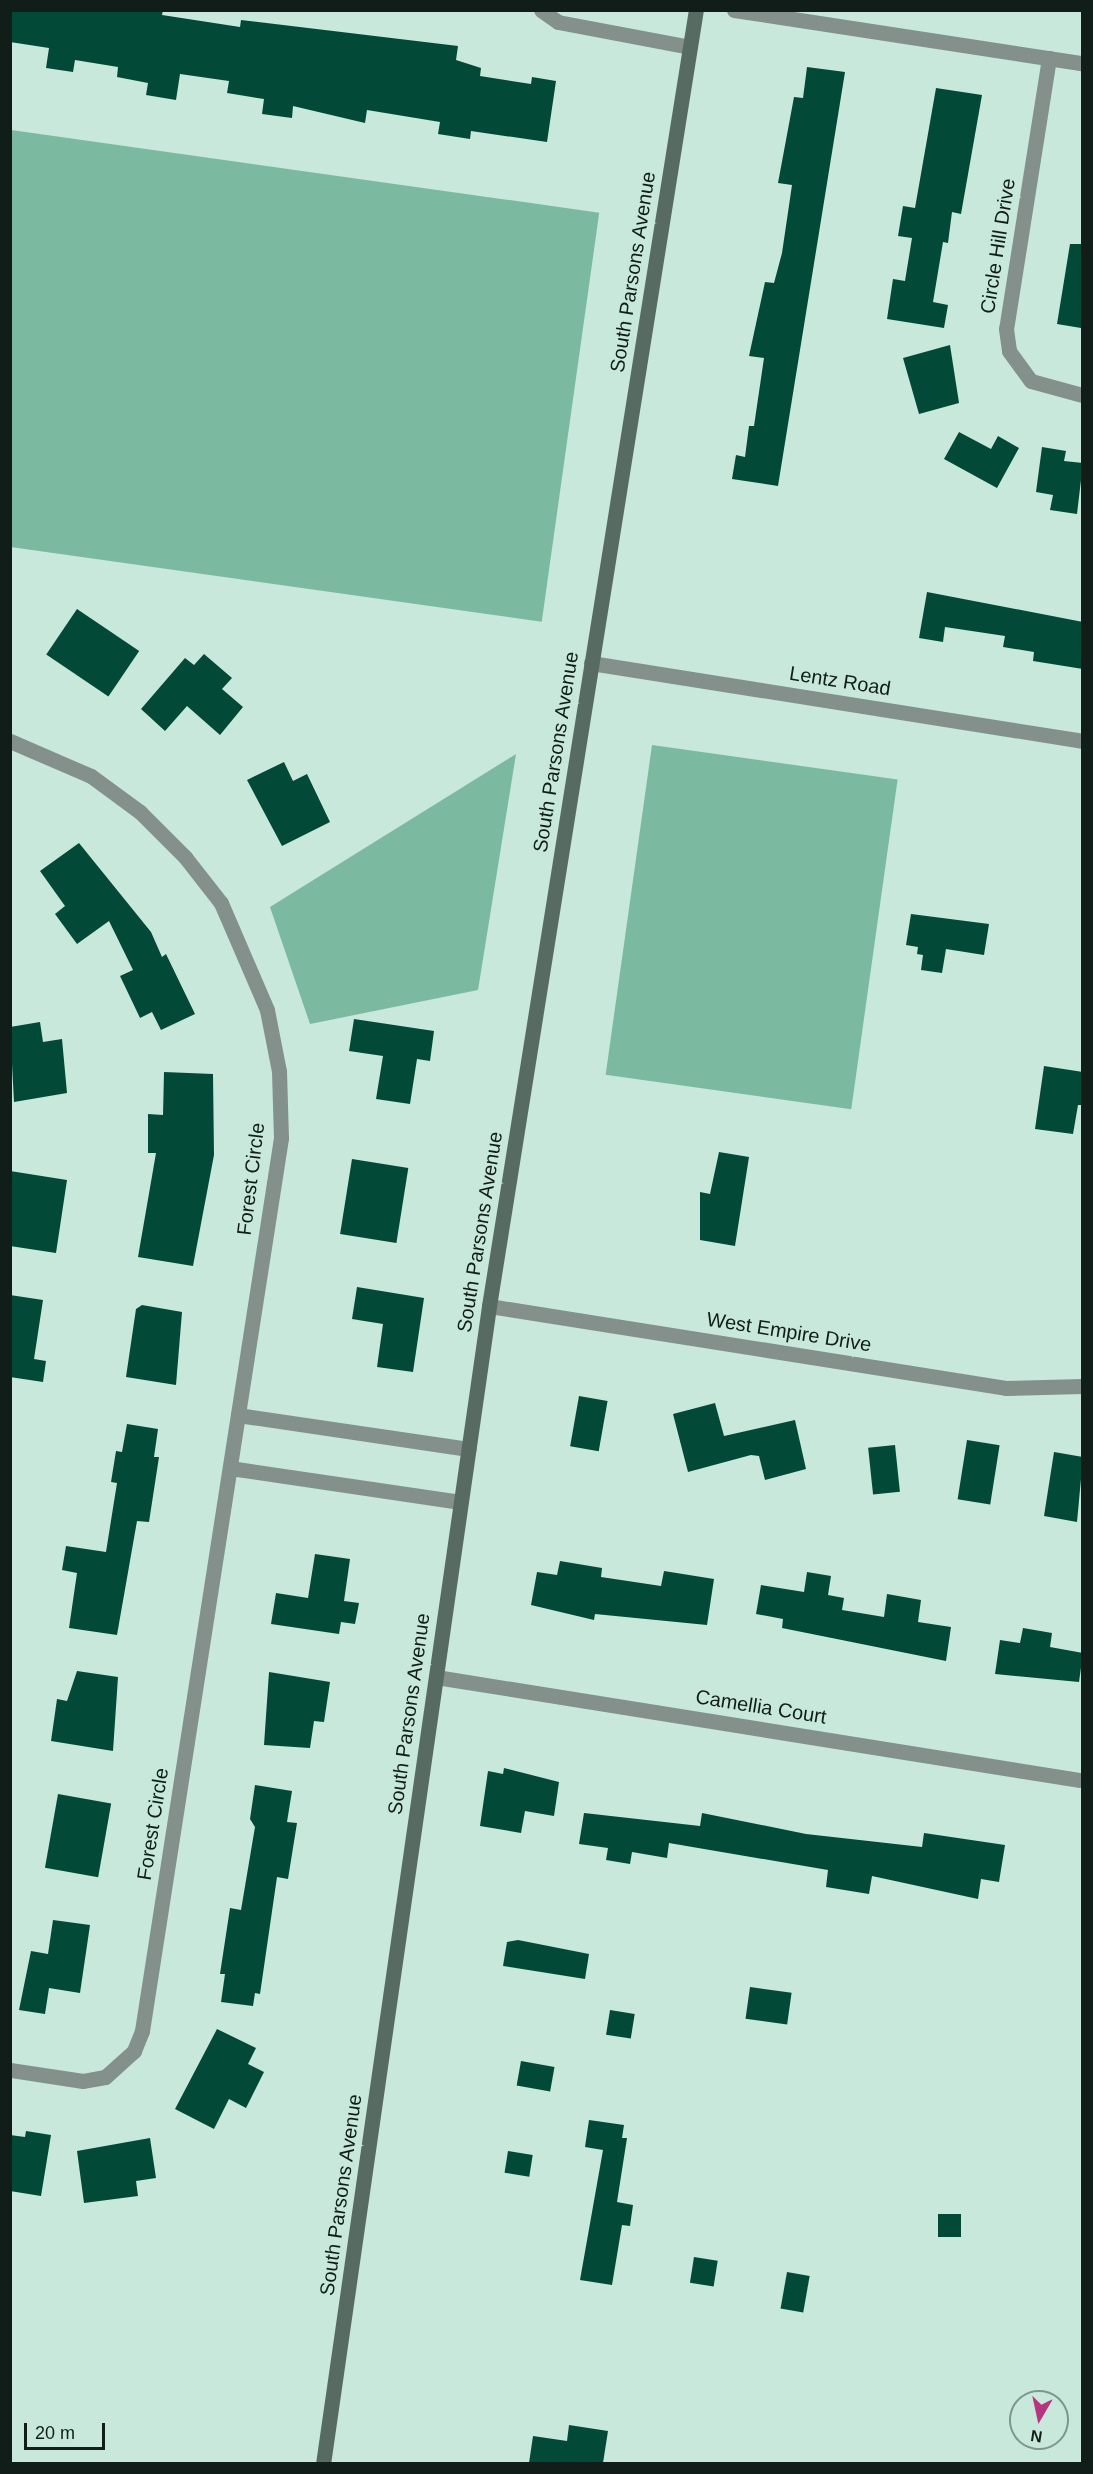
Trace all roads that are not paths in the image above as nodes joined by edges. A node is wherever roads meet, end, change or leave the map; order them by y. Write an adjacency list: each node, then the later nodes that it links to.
1 (541, 10): 4 (street)
2 (696, 10): 4 (main road, South Parsons Avenue)
3 (734, 10): 5 (street)
4 (690, 47): 8 (main road, South Parsons Avenue)
5 (1049, 58): 6 (street); 7 (street, Circle Hill Drive)
6 (1083, 63)
7 (1083, 395)
8 (591, 663): 10 (street, Lentz Road); 11 (main road, South Parsons Avenue)
9 (10, 741): 13 (street, Forest Circle)
10 (1083, 741)
11 (489, 1306): 12 (street, West Empire Drive); 14 (main road, South Parsons Avenue)
12 (1083, 1386)
13 (238, 1415): 14 (street); 15 (street, Forest Circle)
14 (469, 1449): 16 (main road, South Parsons Avenue)
15 (230, 1468): 16 (street); 19 (street, Forest Circle)
16 (461, 1502): 17 (main road, South Parsons Avenue)
17 (436, 1677): 18 (street, Camellia Court); 20 (main road, South Parsons Avenue)
18 (1080, 1780)
19 (10, 2070)
20 (323, 2463)

